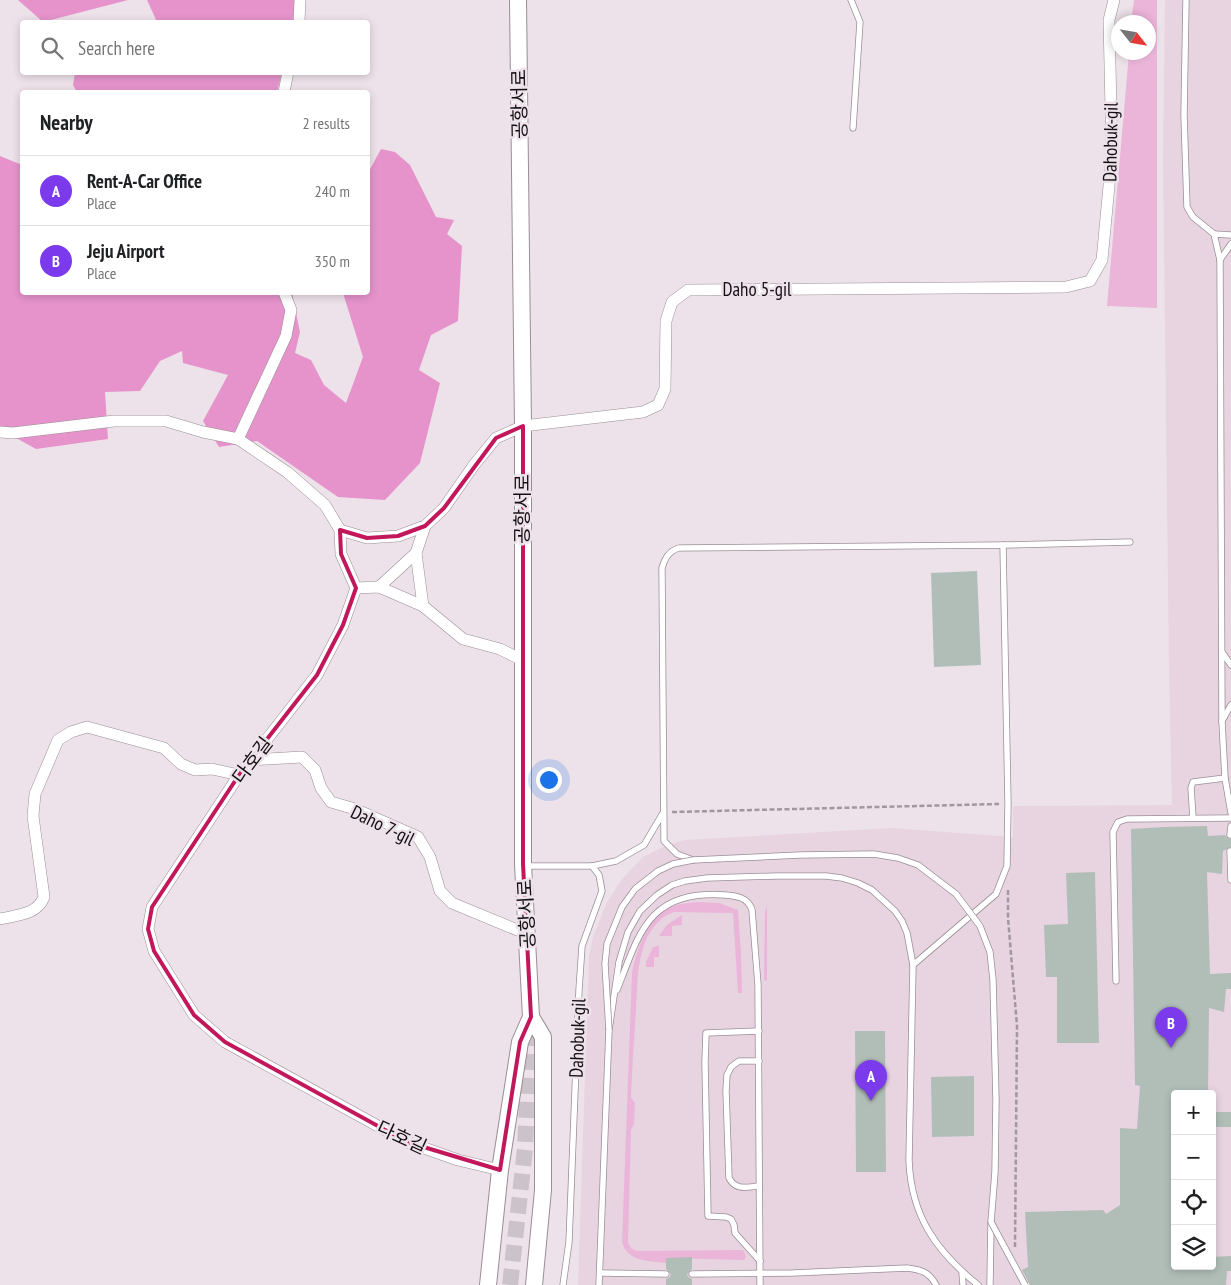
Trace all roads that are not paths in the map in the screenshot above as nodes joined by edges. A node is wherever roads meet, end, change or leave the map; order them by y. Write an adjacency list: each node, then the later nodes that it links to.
1 (300, 0): 6 (street)
2 (518, 0): 16 (street, 공항서로)
3 (851, 0): 9 (lane)
4 (1114, 0): 14 (street, Dahobuk-gil)
5 (1186, 0): 10 (lane)
6 (299, 20)
7 (287, 75): 8 (street)
8 (284, 90)
9 (853, 128)
10 (1214, 234): 11 (lane); 13 (lane)
11 (1231, 235)
12 (1231, 244): 13 (lane)
13 (1220, 260): 27 (lane)
14 (1090, 281): 16 (street, Daho 5-gil)
15 (285, 295): 18 (street)
16 (523, 426): 19 (street, Daho 5-gil); 28 (street, 공항서로)
17 (0, 432): 18 (street)
18 (238, 439): 20 (street)
19 (425, 526): 20 (street); 23 (street)
20 (340, 530): 25 (street)
21 (1130, 542): 22 (lane)
22 (1004, 545): 35 (lane); 48 (lane)
23 (416, 553): 24 (street); 26 (street)
24 (379, 587): 25 (street); 26 (street)
25 (356, 588): 32 (street, 다호길)
26 (423, 606): 28 (street)
27 (1222, 652): 29 (lane); 31 (lane)
28 (522, 660): 43 (street, 공항서로)
29 (1231, 665)
30 (1231, 705): 31 (lane)
31 (1222, 722): 34 (lane)
32 (251, 760): 33 (street, 다호길); 47 (street, Daho 7-gil)
33 (239, 776): 46 (street); 55 (street, 다호길)
34 (1225, 778): 36 (lane); 37 (lane)
35 (663, 812): 42 (lane); 44 (lane)
36 (1231, 814)
37 (1193, 818): 38 (lane); 49 (lane)
38 (1231, 818)
39 (1231, 826): 40 (lane)
40 (1230, 835)
41 (1230, 850): 45 (lane)
42 (693, 860): 52 (lane, bridge); 57 (lane, bridge)
43 (524, 866): 44 (lane); 47 (street, 공항서로)
44 (592, 866): 66 (lane, Dahobuk-gil)
45 (1231, 880)
46 (0, 920)
47 (527, 934): 51 (street, 공항서로)
48 (913, 965): 50 (lane); 59 (lane)
49 (1116, 980)
50 (613, 999): 52 (lane); 53 (lane)
51 (531, 1017): 55 (street); 65 (street)
52 (609, 1030): 60 (lane)
53 (758, 1031): 54 (lane); 58 (lane)
54 (759, 1061): 56 (lane); 56 (lane)
55 (500, 1170): 64 (street)
56 (759, 1186): 58 (lane)
57 (992, 1222): 72 (lane); 73 (lane, bridge)
58 (760, 1261): 63 (lane)
59 (962, 1272): 70 (lane); 71 (lane)
60 (600, 1273): 61 (lane); 67 (lane)
61 (666, 1274)
62 (692, 1274): 63 (lane)
63 (760, 1274): 68 (lane); 69 (lane)
64 (488, 1285)
65 (534, 1285)
66 (563, 1285)
67 (599, 1285)
68 (760, 1285)
69 (936, 1285)
70 (963, 1285)
71 (978, 1285)
72 (990, 1285)
73 (1025, 1285)

